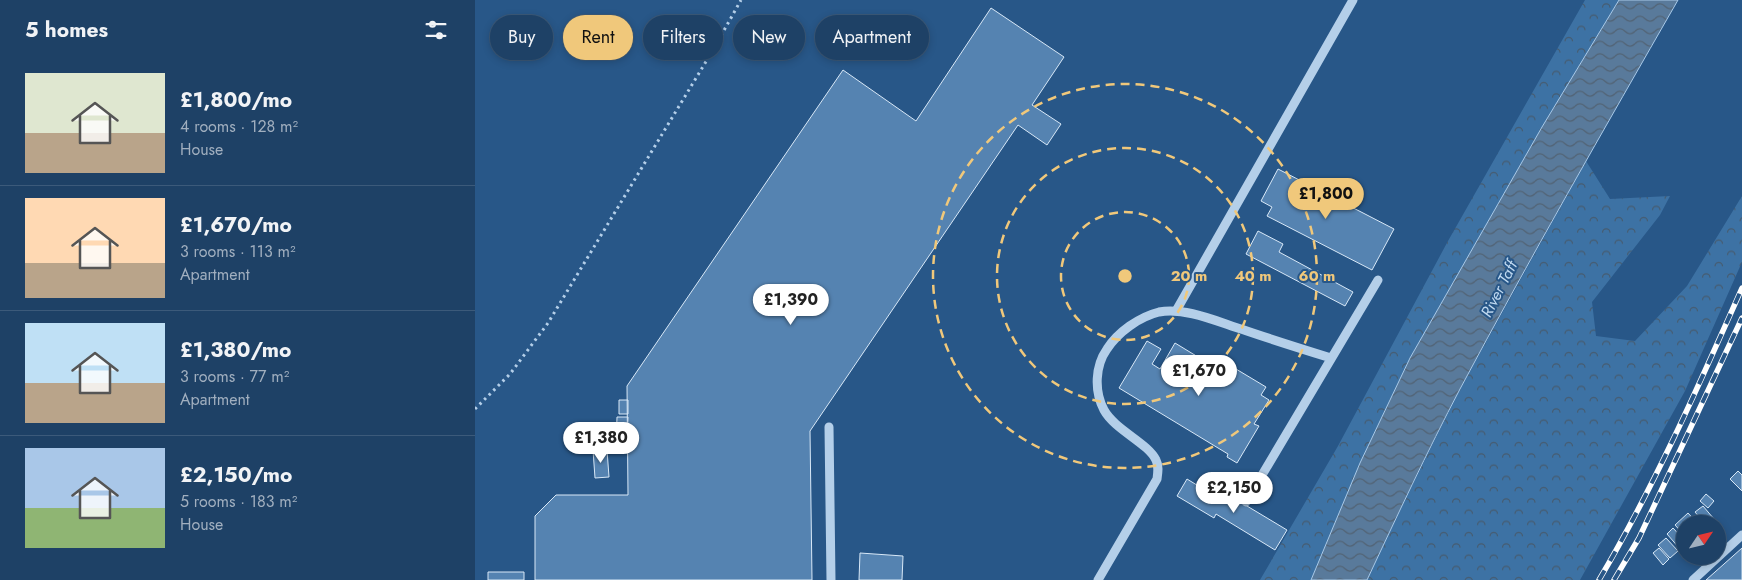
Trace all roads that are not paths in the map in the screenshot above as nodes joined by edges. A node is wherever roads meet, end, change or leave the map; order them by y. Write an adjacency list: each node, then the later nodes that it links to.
1 (1353, 0): 3 (street)
2 (1378, 280): 4 (street)
3 (1176, 311): 4 (street); 9 (street)
4 (1331, 358): 6 (street)
5 (829, 427): 8 (street)
6 (1246, 502)
7 (1742, 535): 10 (street)
8 (831, 580)
9 (1098, 580)
10 (1693, 580)

